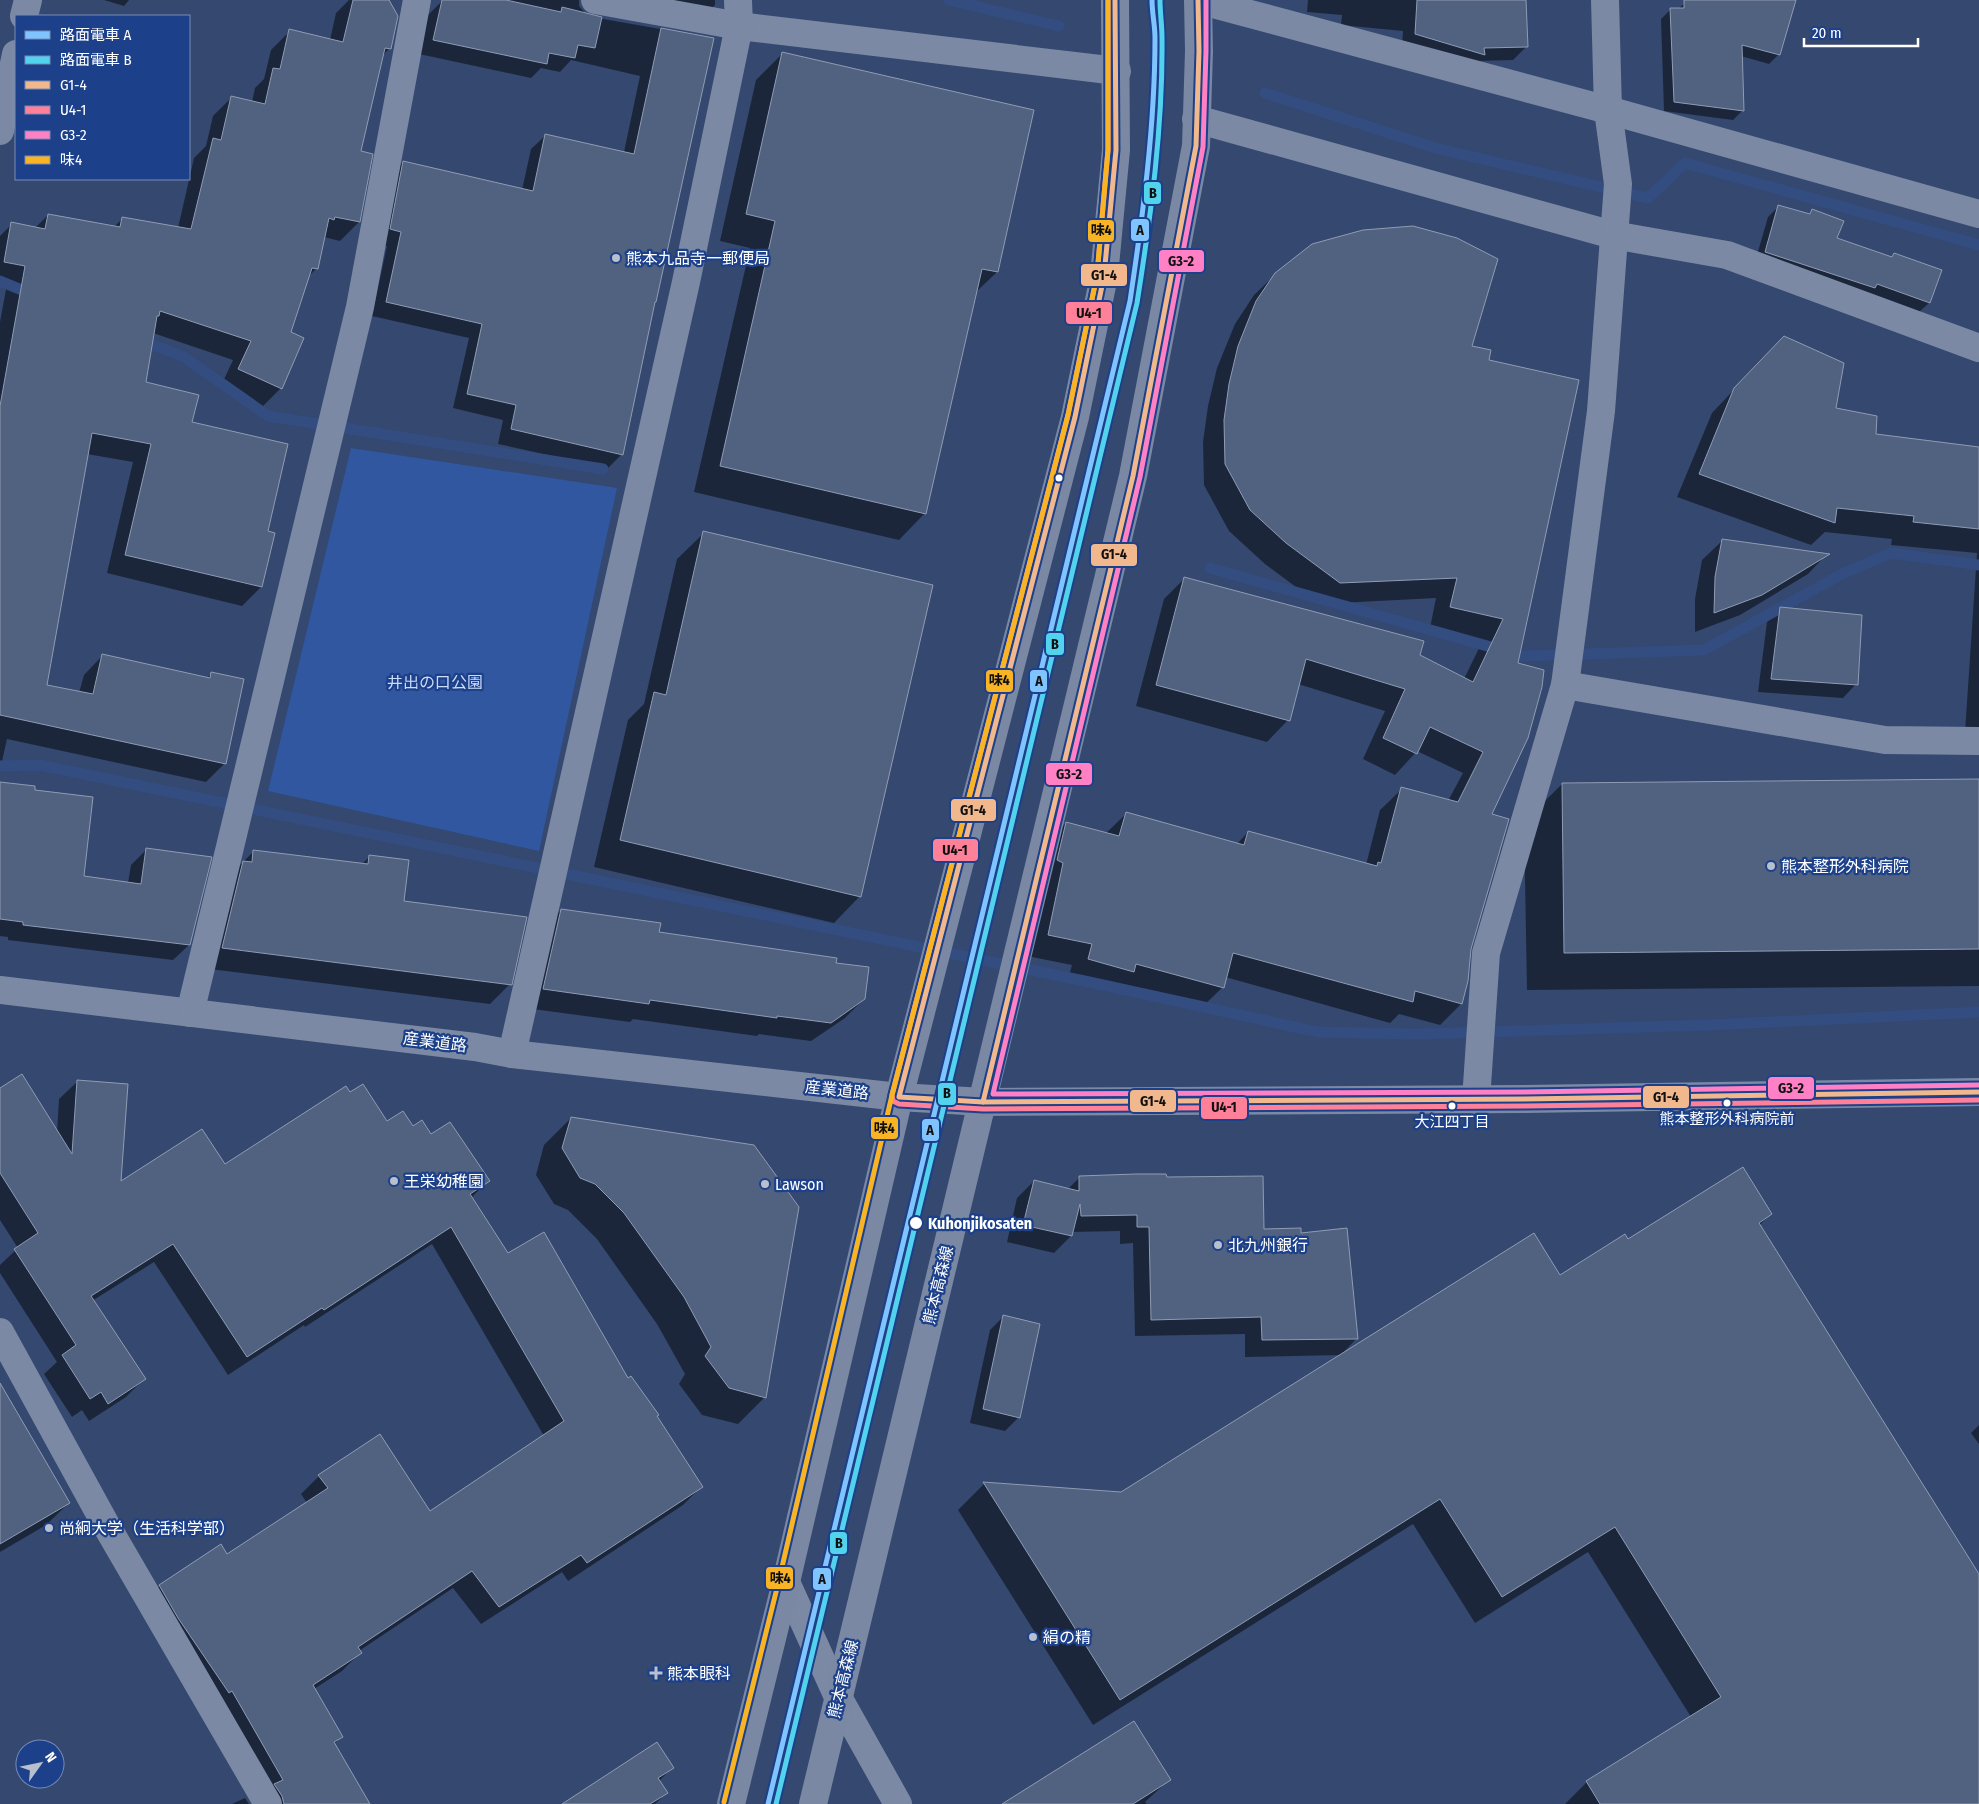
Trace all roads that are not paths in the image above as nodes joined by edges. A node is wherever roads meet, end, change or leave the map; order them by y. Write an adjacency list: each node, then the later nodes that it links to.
1 (28, 0): 8 (street)
2 (417, 0): 20 (street)
3 (595, 0): 7 (street)
4 (1198, 0): 11 (main road, 熊本高森線); 12 (street)
5 (1605, 0): 12 (street)
6 (1116, 10): 10 (main road)
7 (739, 13): 10 (street); 21 (street)
8 (24, 15)
9 (15, 59): 13 (street)
10 (1116, 67): 23 (main road)
11 (1197, 106): 15 (street); 25 (main road, 熊本高森線)
12 (1608, 110): 14 (street); 15 (street)
13 (0, 131)
14 (1979, 214)
15 (1614, 226): 16 (street); 17 (street)
16 (1979, 348)
17 (1565, 682): 18 (street); 24 (street)
18 (1979, 740)
19 (0, 990): 20 (street, 産業道路)
20 (190, 1013): 21 (street, 産業道路)
21 (512, 1054): 23 (street, 産業道路)
22 (1979, 1092): 24 (street, 産業道路)
23 (899, 1097): 25 (street, 産業道路); 27 (main road)
24 (1476, 1100): 25 (street, 産業道路)
25 (983, 1102): 28 (main road, 熊本高森線)
26 (0, 1332): 29 (street)
27 (786, 1582): 28 (street); 30 (main road)
28 (838, 1698): 31 (main road, 熊本高森線); 32 (street)
29 (268, 1804)
30 (731, 1804)
31 (813, 1804)
32 (898, 1804)

